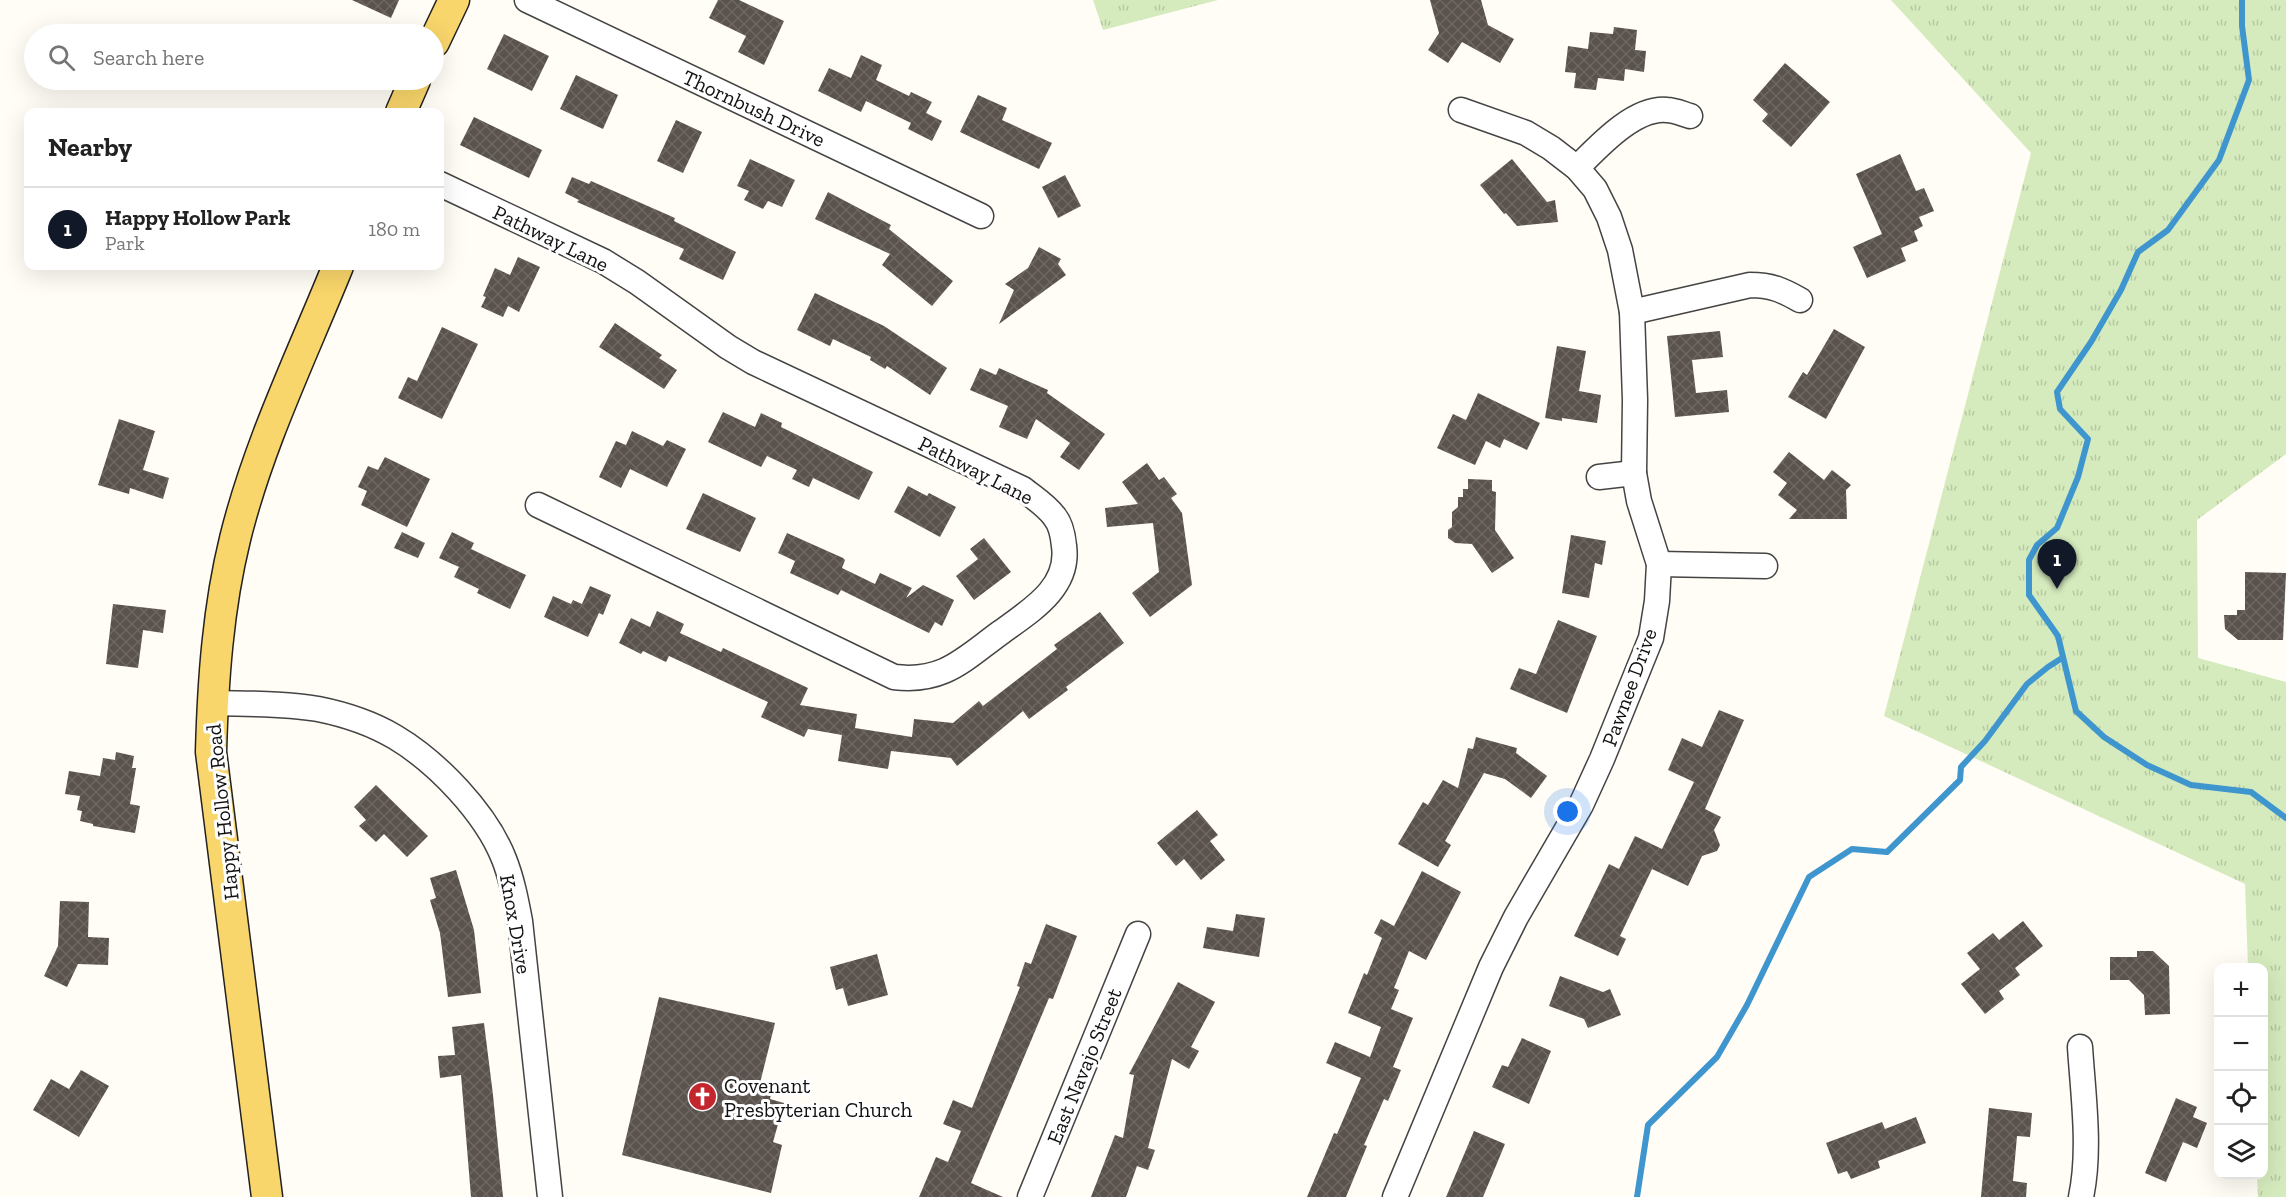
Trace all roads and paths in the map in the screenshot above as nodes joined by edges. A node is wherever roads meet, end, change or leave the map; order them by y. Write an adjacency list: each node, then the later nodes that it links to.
1 (454, 0): 3 (main road)
2 (527, 0): 10 (street, Thornbush Drive)
3 (443, 24)
4 (411, 90): 5 (main road)
5 (403, 108)
6 (1461, 110): 8 (street, Pawnee Drive)
7 (1690, 116): 8 (street)
8 (1578, 168): 13 (street, Pawnee Drive)
9 (444, 186): 16 (street, Pathway Lane)
10 (981, 216)
11 (336, 270): 19 (main road, Happy Hollow Road)
12 (1800, 300): 13 (street)
13 (1632, 312): 14 (street, Pawnee Drive)
14 (1634, 473): 15 (street); 17 (street, Pawnee Drive)
15 (1599, 477)
16 (538, 505)
17 (1659, 564): 18 (street); 25 (street, Pawnee Drive)
18 (1765, 566)
19 (212, 703): 22 (main road, Happy Hollow Road); 23 (street, Knox Drive)
20 (1138, 934): 24 (street, East Navajo Street)
21 (2080, 1047): 26 (street)
22 (267, 1197)
23 (550, 1197)
24 (1030, 1197)
25 (1395, 1197)
26 (2081, 1197)

